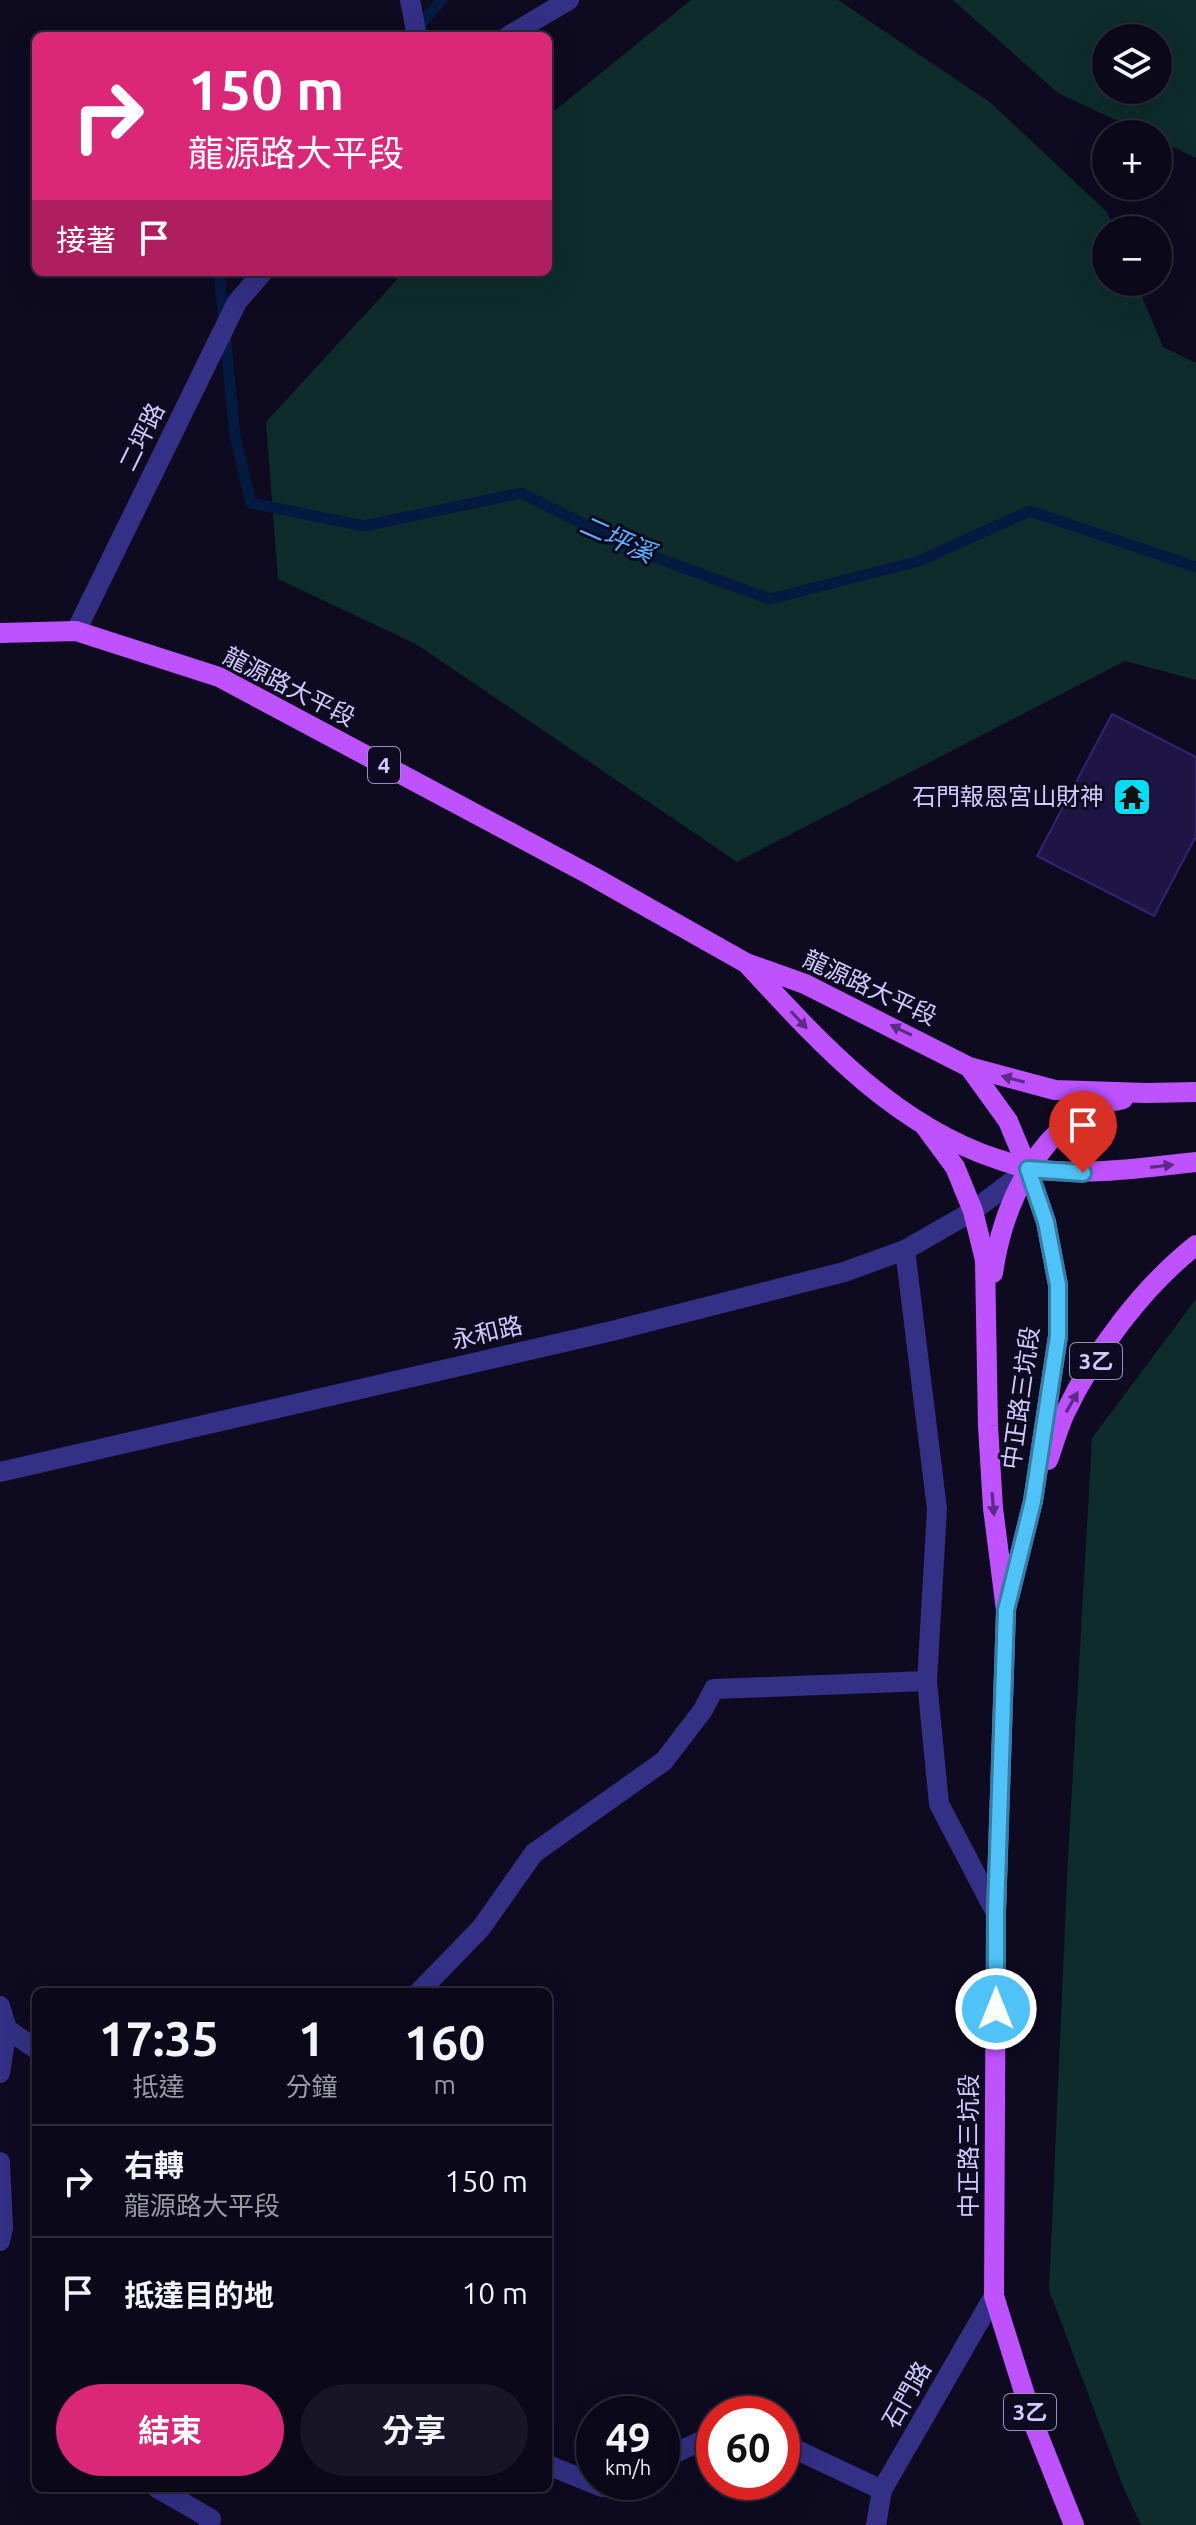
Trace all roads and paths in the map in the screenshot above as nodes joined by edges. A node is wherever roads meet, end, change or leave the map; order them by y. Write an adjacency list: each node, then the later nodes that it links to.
1 (410, 0): 3 (street)
2 (569, 0): 4 (street)
3 (416, 32)
4 (515, 32)
5 (260, 276): 7 (street, 二坪路)
6 (1, 631): 7 (main road, 龍源路大平段 / 4)
7 (76, 631): 8 (main road, 龍源路大平段 / 4)
8 (746, 963): 9 (main road, 龍源路大平段 / 4, one-way to 8); 12 (main road, 龍源路大平段 / 4, one-way to 12)
9 (969, 1067): 11 (main road, 龍源路大平段 / 4, one-way to 9); 14 (main road, 龍源路大平段 / 4)
10 (1196, 1092): 11 (main road, 龍源路大平段 / 3乙)
11 (1146, 1093): 14 (main road, 龍源路大平段 / 3乙)
12 (924, 1125): 14 (main road, 龍源路大平段 / 4); 15 (main road, 4)
13 (1196, 1162): 14 (main road, 龍源路大平段, one-way to 13)
14 (1028, 1169): 15 (street, 永和路); 18 (main road, 中正路三坑段 / 3乙); 20 (main road, 中正路三坑段 / 3乙)
15 (973, 1211): 17 (street, 永和路); 18 (main road, 中正路三坑段 / 3乙)
16 (1196, 1245): 20 (main road, 中正路三坑段 / 3乙, one-way to 16)
17 (905, 1250): 19 (street, 永和路); 22 (street)
18 (988, 1314): 21 (main road, 中正路三坑段 / 3乙, one-way to 21)
19 (0, 1472)
20 (1033, 1501): 21 (main road, 中正路三坑段 / 3乙)
21 (1006, 1610): 23 (main road, 中正路三坑段 / 3乙)
22 (927, 1681): 23 (street); 24 (street)
23 (996, 1913): 31 (main road, 中正路三坑段 / 3乙)
24 (423, 1988)
25 (0, 2006): 26 (street)
26 (7, 2029): 27 (street); 28 (street)
27 (32, 2046)
28 (0, 2073)
29 (0, 2162): 30 (street)
30 (0, 2241)
31 (994, 2296): 35 (street, 石門路); 39 (main road, 中正路三坑段 / 3乙)
32 (800, 2451): 35 (street)
33 (552, 2467): 34 (street)
34 (576, 2476)
35 (882, 2490): 38 (street, 石門路)
36 (164, 2492): 37 (street)
37 (209, 2525)
38 (876, 2525)
39 (1074, 2525)

